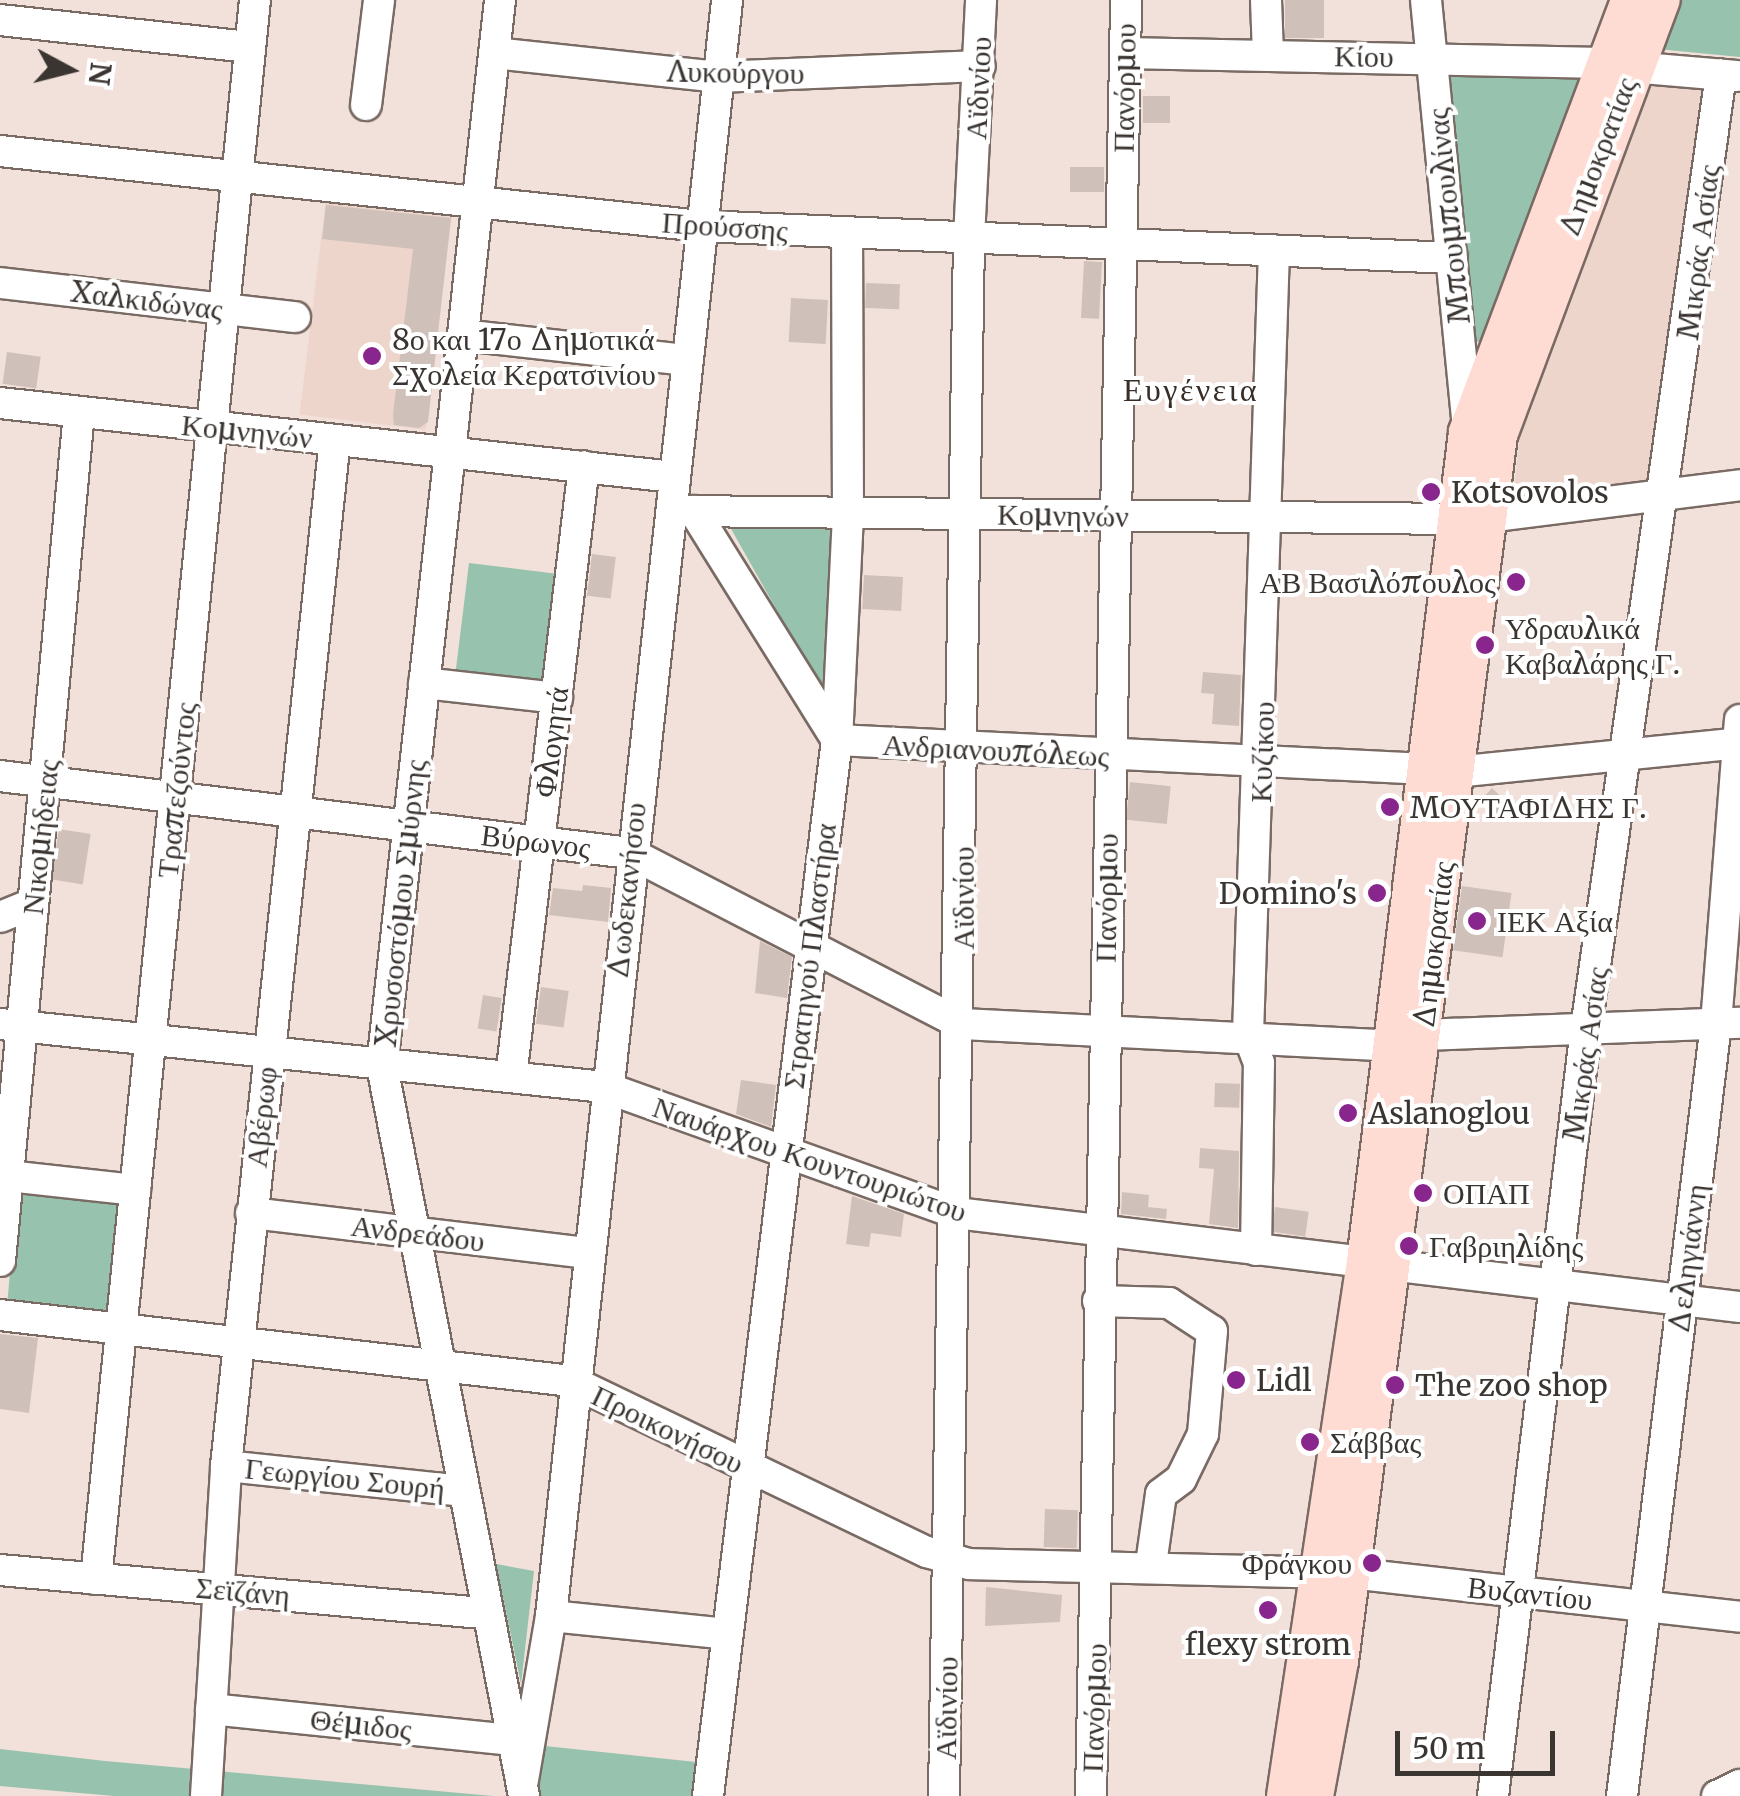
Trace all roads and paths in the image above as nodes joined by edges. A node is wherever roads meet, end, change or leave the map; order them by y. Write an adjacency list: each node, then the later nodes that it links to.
1 (255, 0): 12 (street, Τραπεζούντος)
2 (379, 0): 21 (street)
3 (500, 0): 13 (street, Χρυσοστόμου Σμύρνης)
4 (726, 0): 20 (street, Δωδεκανήσου)
5 (981, 0): 18 (street, Αϊδινίου)
6 (1126, 0): 14 (street, Πανόρμου)
7 (1266, 0): 15 (street)
8 (1426, 0): 16 (street, Μπουμπουλίνας)
9 (1630, 0): 17 (main road, Δημοκρατίας)
10 (1661, 0): 17 (main road, Δημοκρατίας)
11 (0, 20): 12 (street)
12 (250, 47): 23 (street, Τραπεζούντος)
13 (494, 53): 20 (street, Λυκούργου); 24 (street, Χρυσοστόμου Σμύρνης)
14 (1125, 53): 15 (street, Κίου); 28 (street, Πανόρμου)
15 (1268, 54): 16 (street, Κίου)
16 (1432, 57): 17 (street, Κίου); 30 (street, Μπουμπουλίνας)
17 (1617, 65): 19 (street, Κίου); 39 (main road, Δημοκρατίας); 51 (main road, Δημοκρατίας)
18 (980, 66): 20 (street, Λυκούργου); 27 (street, Αϊδινίου)
19 (1730, 76): 45 (street, Μικράς Ασίας)
20 (718, 77): 25 (street, Δωδεκανήσου)
21 (366, 106)
22 (0, 151): 23 (street, Προύσσης)
23 (237, 177): 24 (street, Προύσσης); 32 (street, Τραπεζούντος)
24 (477, 202): 25 (street, Προύσσης); 34 (street, Χρυσοστόμου Σμύρνης)
25 (701, 226): 26 (street, Προύσσης); 35 (street, Δωδεκανήσου)
26 (847, 233): 27 (street, Προύσσης); 47 (street, Στρατηγού Πλαστήρα)
27 (969, 238): 28 (street, Προύσσης); 48 (street, Αϊδινίου)
28 (1120, 244): 29 (street, Προύσσης); 49 (street, Πανόρμου)
29 (1274, 250): 30 (street, Προύσσης); 50 (street, Κυζίκου)
30 (1452, 258): 39 (street, Μπουμπουλίνας)
31 (0, 283): 32 (street, Χαλκιδώνας)
32 (224, 309): 33 (street, Χαλκιδώνας); 38 (street, Τραπεζούντος)
33 (295, 317)
34 (462, 335): 35 (street); 41 (street, Χρυσοστόμου Σμύρνης)
35 (686, 360): 43 (street, Δωδεκανήσου)
36 (0, 403): 37 (street, Κομνηνών)
37 (79, 412): 38 (street, Κομνηνών); 62 (street, Νικομήδειας)
38 (212, 427): 40 (street, Κομνηνών); 63 (street, Τραπεζούντος)
39 (1468, 432): 51 (main road, Δημοκρατίας)
40 (335, 440): 41 (street, Κομνηνών); 64 (street, Αβέρωφ)
41 (450, 452): 42 (street, Κομνηνών); 52 (street, Χρυσοστόμου Σμύρνης)
42 (584, 466): 43 (street, Κομνηνών); 53 (street, Φλογητά)
43 (673, 477): 46 (street, Δωδεκανήσου)
44 (1740, 485): 45 (street, Κομνηνών)
45 (1666, 496): 51 (street, Κομνηνών); 57 (street, Μικράς Ασίας)
46 (681, 511): 47 (street, Κομνηνών); 55 (street); 67 (street, Δωδεκανήσου)
47 (848, 512): 48 (street, Κομνηνών); 55 (street, Στρατηγού Πλαστήρα)
48 (966, 514): 49 (street, Κομνηνών); 56 (street, Αϊδινίου)
49 (1114, 515): 50 (street, Κομνηνών); 58 (street, Πανόρμου)
50 (1268, 517): 51 (street, Κομνηνών); 59 (street, Κυζίκου)
51 (1472, 518): 60 (main road, Δημοκρατίας)
52 (424, 683): 53 (street); 65 (street, Χρυσοστόμου Σμύρνης)
53 (556, 698): 66 (street, Φλογητά)
54 (1739, 735): 57 (street, Ανδριανουπόλεως); 73 (street, Δεληγιάννη)
55 (837, 740): 56 (street, Ανδριανουπόλεως); 70 (street, Στρατηγού Πλαστήρα)
56 (964, 750): 58 (street, Ανδριανουπόλεως); 72 (street, Αϊδινίου)
57 (1630, 754): 60 (street, Ανδριανουπόλεως); 74 (street, Μικράς Ασίας)
58 (1109, 757): 59 (street, Ανδριανουπόλεως); 75 (street, Πανόρμου)
59 (1262, 763): 60 (street, Ανδριανουπόλεως); 76 (street, Κυζίκου)
60 (1441, 771): 78 (main road, Δημοκρατίας)
61 (0, 776): 62 (street, Βύρωνος)
62 (46, 782): 63 (street, Βύρωνος); 68 (street, Νικομήδειας)
63 (175, 799): 64 (street, Βύρωνος); 77 (street, Τραπεζούντος)
64 (296, 812): 65 (street, Βύρωνος); 79 (street, Αβέρωφ)
65 (408, 825): 66 (street, Βύρωνος); 80 (street, Χρυσοστόμου Σμύρνης)
66 (540, 841): 67 (street, Βύρωνος); 81 (street, Φλογητά)
67 (630, 853): 70 (street, Βύρωνος); 82 (street, Δωδεκανήσου)
68 (33, 904): 69 (street); 71 (street, Νικομήδειας)
69 (0, 917)
70 (810, 945): 72 (street, Βύρωνος); 83 (street, Στρατηγού Πλαστήρα)
71 (11, 1024): 77 (street, Ναυάρχου Κουντουριώτου); 84 (street, Νικομήδειας)
72 (962, 1024): 75 (street, Βύρωνος); 87 (street, Αϊδινίου)
73 (1728, 1024): 74 (street, Βύρωνος); 95 (street, Δεληγιάννη)
74 (1586, 1029): 78 (street, Βύρωνος); 94 (street, Μικράς Ασίας)
75 (1102, 1030): 76 (street, Βύρωνος); 89 (street, Πανόρμου)
76 (1248, 1034): 78 (street, Βύρωνος); 90 (street, Κυζίκου)
77 (150, 1040): 79 (street, Ναυάρχου Κουντουριώτου); 85 (street, Τραπεζούντος)
78 (1407, 1040): 93 (main road, Δημοκρατίας)
79 (268, 1053): 80 (street, Ναυάρχου Κουντουριώτου); 86 (street, Αβέρωφ)
80 (382, 1066): 81 (street, Ναυάρχου Κουντουριώτου); 88 (street, Χρυσοστόμου Σμύρνης)
81 (512, 1076): 82 (street, Ναυάρχου Κουντουριώτου)
82 (604, 1086): 83 (street, Ναυάρχου Κουντουριώτου); 91 (street, Δωδεκανήσου)
83 (785, 1154): 87 (street, Ναυάρχου Κουντουριώτου); 104 (street, Στρατηγού Πλαστήρα)
84 (8, 1176): 85 (street); 92 (street, Νικομήδειας)
85 (135, 1190): 99 (street, Τραπεζούντος)
86 (251, 1213): 88 (street, Ανδρεάδου); 100 (street, Αβέρωφ)
87 (956, 1213): 89 (street, Ναυάρχου Κουντουριώτου); 106 (street, Αϊδινίου)
88 (414, 1234): 91 (street, Ανδρεάδου); 101 (street, Χρυσοστόμου Σμύρνης)
89 (1099, 1234): 90 (street, Ναυάρχου Κουντουριώτου); 96 (street, Πανόρμου)
90 (1256, 1250): 93 (street, Ναυάρχου Κουντουριώτου)
91 (586, 1253): 102 (street, Δωδεκανήσου)
92 (0, 1261)
93 (1379, 1264): 94 (street, Ναυάρχου Κουντουριώτου); 110 (main road, Δημοκρατίας)
94 (1556, 1285): 95 (street, Ναυάρχου Κουντουριώτου); 113 (street, Μικράς Ασίας)
95 (1682, 1300): 97 (street, Ναυάρχου Κουντουριώτου); 114 (street, Δεληγιάννη)
96 (1098, 1301): 107 (street, Πανόρμου); 108 (street)
97 (1740, 1307)
98 (0, 1315): 99 (street, Προικονήσου)
99 (122, 1330): 100 (street, Προικονήσου); 111 (street, Τραπεζούντος)
100 (240, 1342): 101 (street, Προικονήσου); 103 (street, Αβέρωφ)
101 (440, 1365): 102 (street, Προικονήσου); 105 (street, Χρυσοστόμου Σμύρνης)
102 (571, 1381): 104 (street, Προικονήσου); 116 (street, Δωδεκανήσου)
103 (226, 1466): 105 (street, Γεωργίου Σουρή); 112 (street, Αβέρωφ)
104 (749, 1469): 106 (street, Προικονήσου); 118 (street, Στρατηγού Πλαστήρα)
105 (464, 1491): 115 (street, Χρυσοστόμου Σμύρνης)
106 (950, 1560): 107 (street, Προικονήσου); 125 (street, Αϊδινίου)
107 (1096, 1562): 108 (street, Προικονήσου); 126 (street, Πανόρμου)
108 (1150, 1564): 110 (street, Προικονήσου)
109 (0, 1570): 111 (street, Σεϊζάνη)
110 (1336, 1572): 113 (street, Βυζαντίου); 127 (main road, Δημοκρατίας); 128 (main road, Δημοκρατίας)
111 (96, 1579): 112 (street, Σεϊζάνη)
112 (216, 1588): 115 (street, Σεϊζάνη); 119 (street, Αβέρωφ)
113 (1519, 1592): 114 (street, Βυζαντίου); 129 (street, Μικράς Ασίας)
114 (1647, 1606): 117 (street, Βυζαντίου); 130 (street, Δεληγιάννη)
115 (486, 1614): 120 (street, Χρυσοστόμου Σμύρνης)
116 (552, 1616): 118 (street); 122 (street, Δωδεκανήσου)
117 (1740, 1616)
118 (727, 1634): 124 (street, Στρατηγού Πλαστήρα)
119 (210, 1709): 120 (street, Θέμιδος); 123 (street, Αβέρωφ)
120 (512, 1740): 122 (street, Χρυσοστόμου Σμύρνης)
121 (1740, 1785): 131 (street)
122 (523, 1788)
123 (206, 1796)
124 (708, 1796)
125 (944, 1796)
126 (1091, 1796)
127 (1286, 1796)
128 (1314, 1796)
129 (1493, 1796)
130 (1622, 1796)
131 (1717, 1796)

